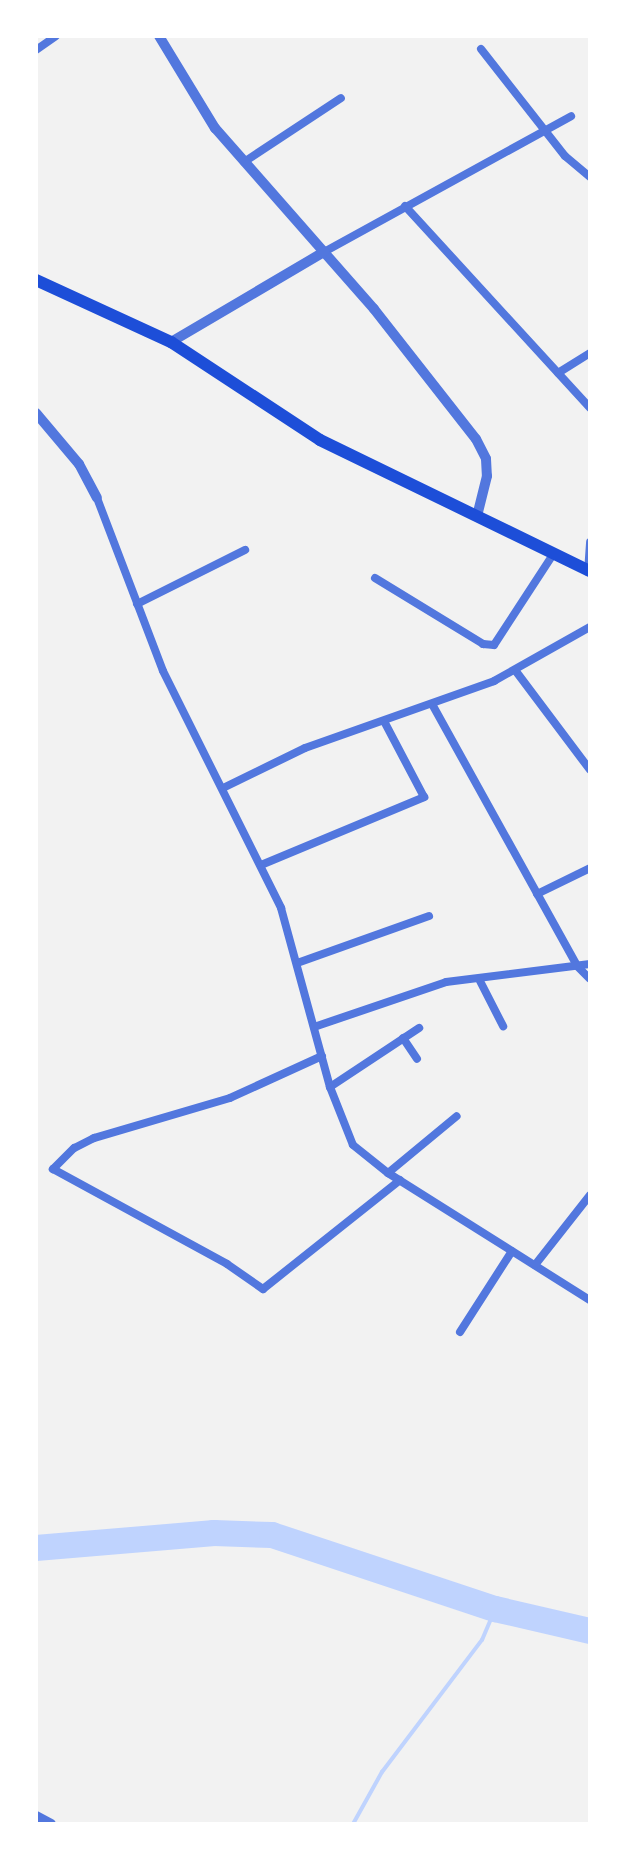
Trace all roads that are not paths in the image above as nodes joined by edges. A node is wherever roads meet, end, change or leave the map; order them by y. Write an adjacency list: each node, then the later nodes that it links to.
1 (56, 36): 4 (street)
2 (159, 36): 8 (street)
3 (481, 49): 7 (street)
4 (36, 50)
5 (341, 98): 8 (street)
6 (571, 116): 7 (street)
7 (543, 128): 9 (street); 10 (street)
8 (244, 162): 11 (street)
9 (590, 177)
10 (405, 206): 11 (street); 15 (street)
11 (324, 252): 13 (street); 19 (street)
12 (36, 280): 13 (highway)
13 (171, 342): 19 (highway)
14 (590, 353): 15 (street)
15 (558, 373): 16 (street)
16 (590, 408)
17 (36, 413): 18 (street)
18 (97, 498): 25 (street)
19 (477, 516): 22 (highway)
20 (590, 542): 23 (street)
21 (245, 550): 25 (street)
22 (554, 553): 23 (highway); 24 (street)
23 (589, 572)
24 (375, 578)
25 (137, 604): 31 (street)
26 (590, 627): 27 (street)
27 (515, 670): 28 (street); 30 (street)
28 (432, 704): 29 (street); 34 (street)
29 (384, 721): 31 (street); 32 (street)
30 (590, 770)
31 (223, 788): 32 (street)
32 (261, 865): 36 (street)
33 (590, 868): 34 (street)
34 (537, 894): 38 (street)
35 (429, 916): 36 (street)
36 (300, 962): 42 (street)
37 (590, 964): 38 (street)
38 (577, 966): 39 (street); 40 (street)
39 (590, 979)
40 (480, 981): 41 (street); 42 (street)
41 (503, 1026)
42 (314, 1027): 45 (street)
43 (419, 1028): 44 (street)
44 (403, 1038): 46 (street); 47 (street)
45 (322, 1056): 47 (street); 50 (street)
46 (417, 1059)
47 (330, 1087): 49 (street)
48 (457, 1116): 49 (street)
49 (388, 1173): 50 (street)
50 (400, 1180): 52 (street)
51 (590, 1195): 53 (street)
52 (512, 1251): 53 (street); 55 (street)
53 (535, 1265): 54 (street)
54 (590, 1300)
55 (460, 1332)
56 (36, 1816): 57 (street)
57 (51, 1824)

